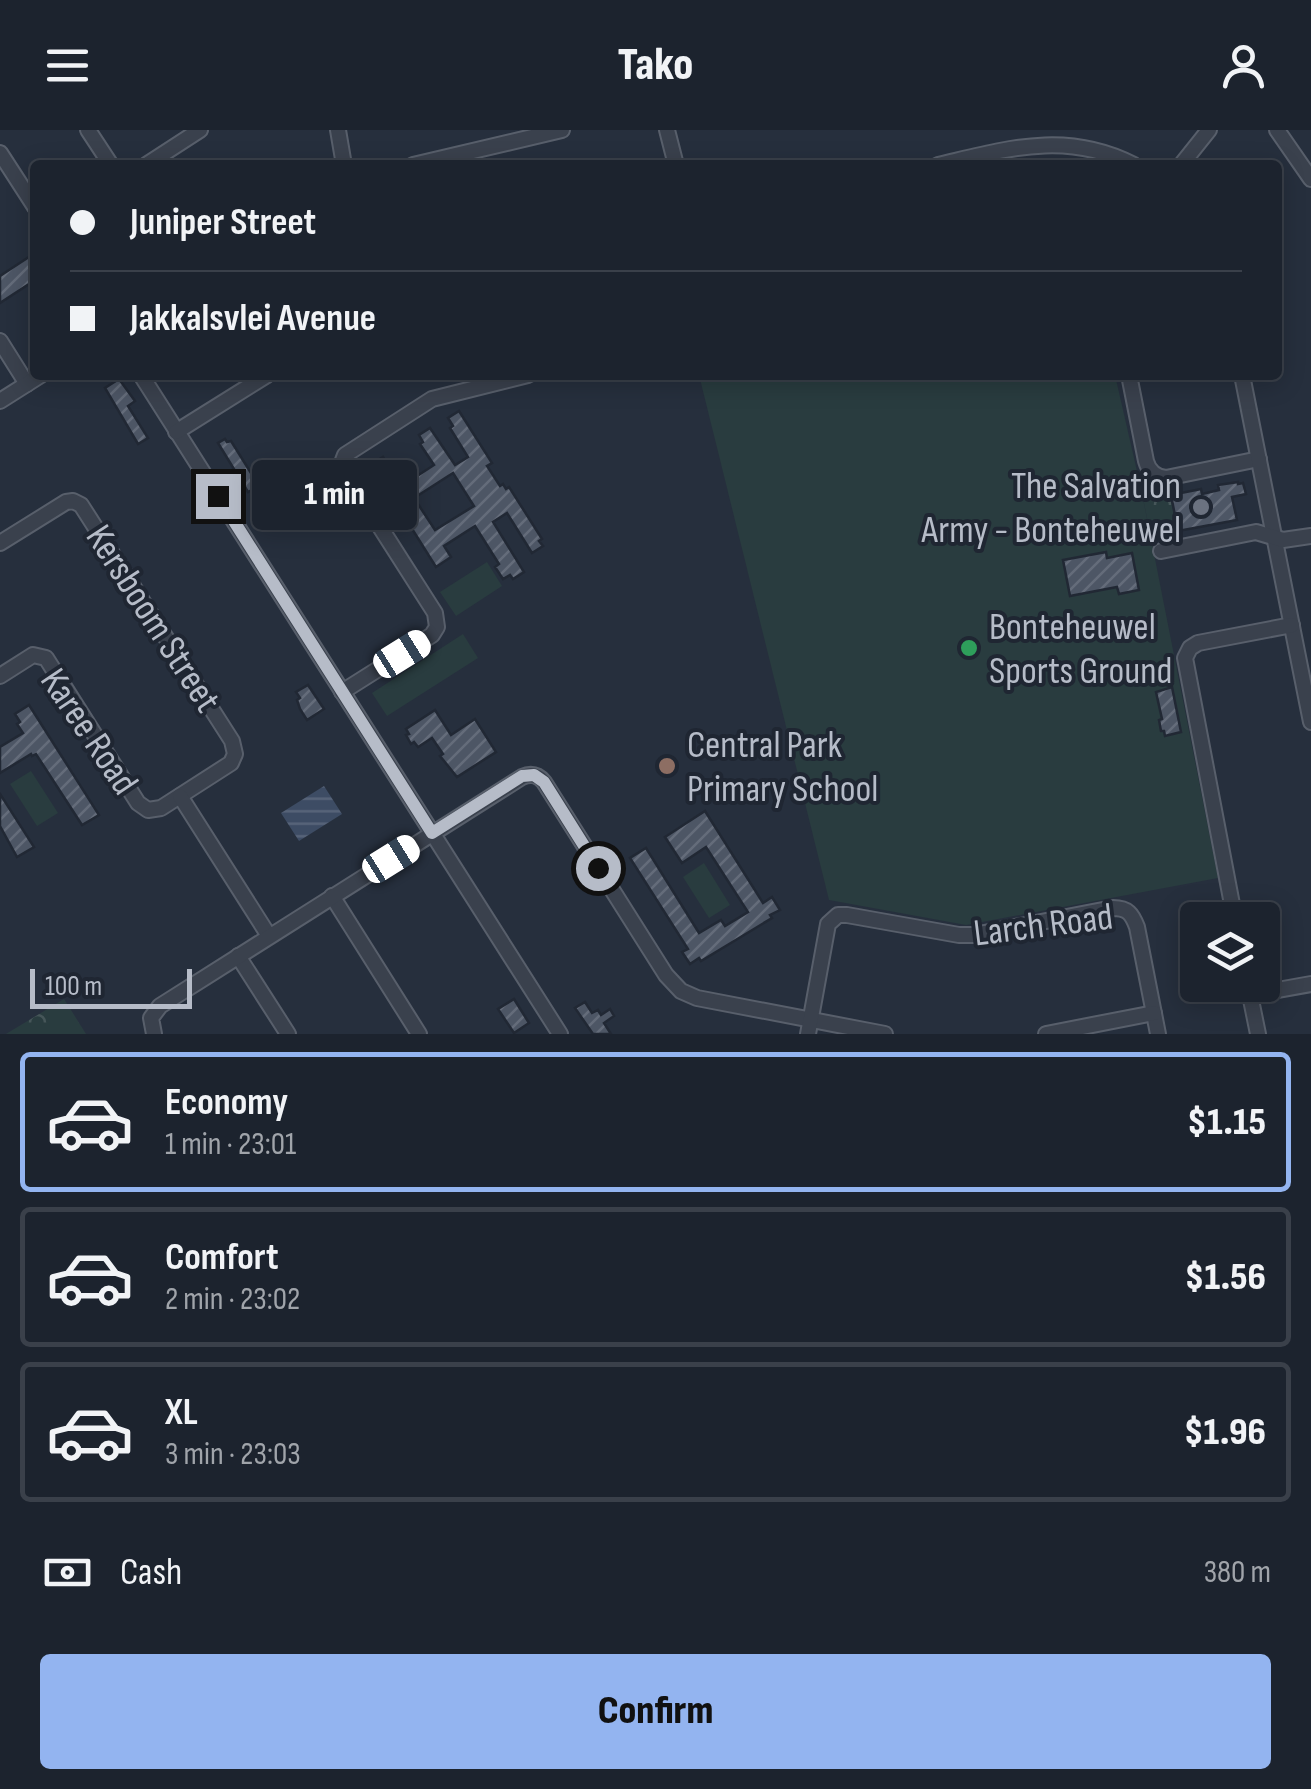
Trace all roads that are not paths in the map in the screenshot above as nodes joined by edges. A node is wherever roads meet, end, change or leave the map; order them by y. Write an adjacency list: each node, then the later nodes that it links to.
1 (88, 130): 9 (street)
2 (200, 130): 10 (street)
3 (338, 130): 11 (street)
4 (562, 130): 12 (street)
5 (668, 130): 13 (street)
6 (1209, 130): 16 (street)
7 (1277, 130): 17 (street)
8 (0, 152): 18 (street)
9 (107, 160)
10 (154, 160)
11 (343, 160)
12 (435, 160)
13 (675, 160)
14 (961, 160): 15 (street)
15 (1122, 160)
16 (1184, 160)
17 (1311, 179)
18 (30, 199)
19 (0, 341): 26 (street)
20 (33, 380): 26 (street)
21 (144, 380): 28 (street)
22 (259, 380): 28 (street)
23 (507, 380): 36 (street)
24 (1130, 380): 29 (street)
25 (1243, 380): 29 (street)
26 (27, 384): 27 (street)
27 (0, 401)
28 (176, 432): 36 (street)
29 (1259, 459): 31 (street)
30 (1311, 536): 31 (street)
31 (1275, 539): 33 (street); 34 (street)
32 (0, 543): 38 (street, Kersboom Street)
33 (1160, 551)
34 (1292, 625): 37 (street); 41 (street)
35 (0, 676): 38 (street, Karee Road)
36 (342, 692): 39 (street)
37 (1311, 722)
38 (180, 796): 42 (street)
39 (432, 833): 40 (street); 48 (street); 52 (street)
40 (332, 896): 42 (street); 51 (street)
41 (1231, 902)
42 (269, 936): 43 (street)
43 (238, 956): 49 (street); 50 (street)
44 (1311, 984): 45 (street)
45 (1280, 987)
46 (1251, 1002): 56 (street)
47 (1154, 1013): 48 (street, Larch Road); 54 (street); 55 (street, Larch Road)
48 (809, 1027): 53 (street)
49 (154, 1034)
50 (288, 1034)
51 (419, 1034)
52 (560, 1034)
53 (885, 1034)
54 (1046, 1034)
55 (1158, 1034)
56 (1258, 1034)

